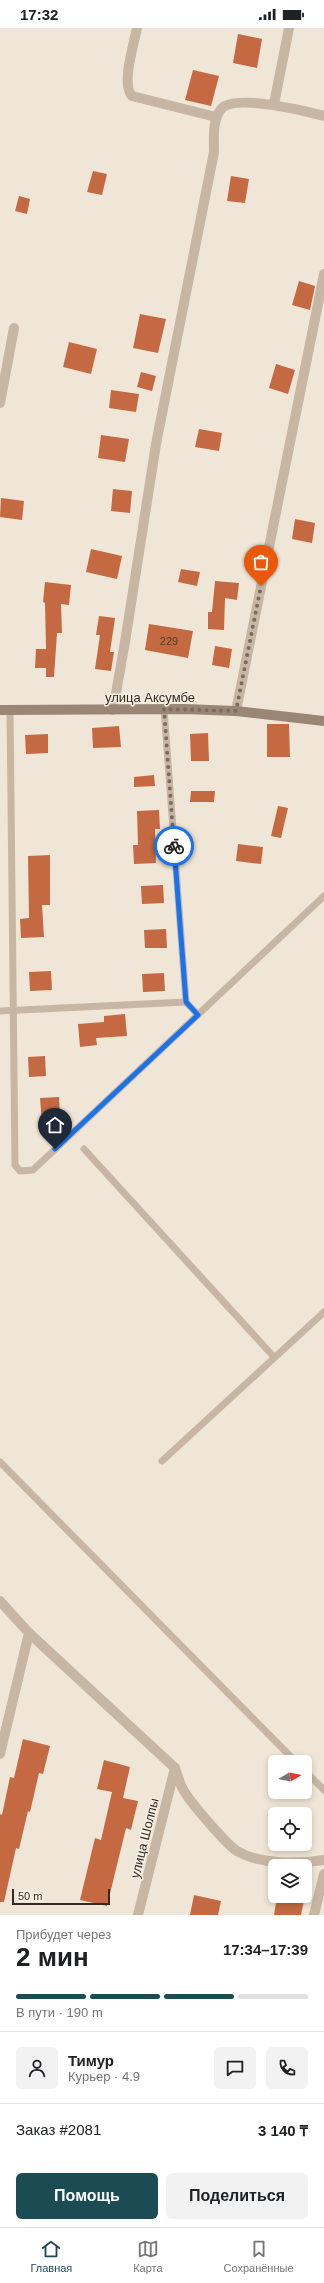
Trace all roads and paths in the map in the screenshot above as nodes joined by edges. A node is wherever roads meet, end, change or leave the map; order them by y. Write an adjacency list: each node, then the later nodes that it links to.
1 (137, 28): 5 (street)
2 (290, 28): 3 (street)
3 (274, 104): 4 (street); 5 (street)
4 (324, 116)
5 (216, 117): 11 (street)
6 (324, 274): 12 (street)
7 (14, 328): 8 (street)
8 (0, 403)
9 (164, 709): 11 (main road, улица Аксумбе); 12 (main road, улица Аксумбе); 15 (lane)
10 (5, 710): 11 (main road, улица Аксумбе); 16 (lane)
11 (113, 710)
12 (236, 711): 13 (main road, улица Аксумбе)
13 (324, 721)
14 (324, 896): 18 (lane)
15 (186, 1002): 16 (lane); 18 (lane)
16 (14, 1010): 17 (lane); 18 (lane)
17 (0, 1011)
18 (198, 1015)
19 (84, 1149): 21 (lane)
20 (324, 1312): 21 (lane)
21 (274, 1357): 22 (lane)
22 (162, 1461)
23 (0, 1462): 27 (lane)
24 (0, 1601): 25 (street)
25 (29, 1633): 26 (street); 28 (street)
26 (0, 1754)
27 (289, 1755)
28 (175, 1768): 31 (street); 33 (street, улица Шолпы)
29 (312, 1778): 30 (lane)
30 (324, 1790)
31 (324, 1860)
32 (324, 1874): 34 (street)
33 (138, 1915)
34 (314, 1915)

